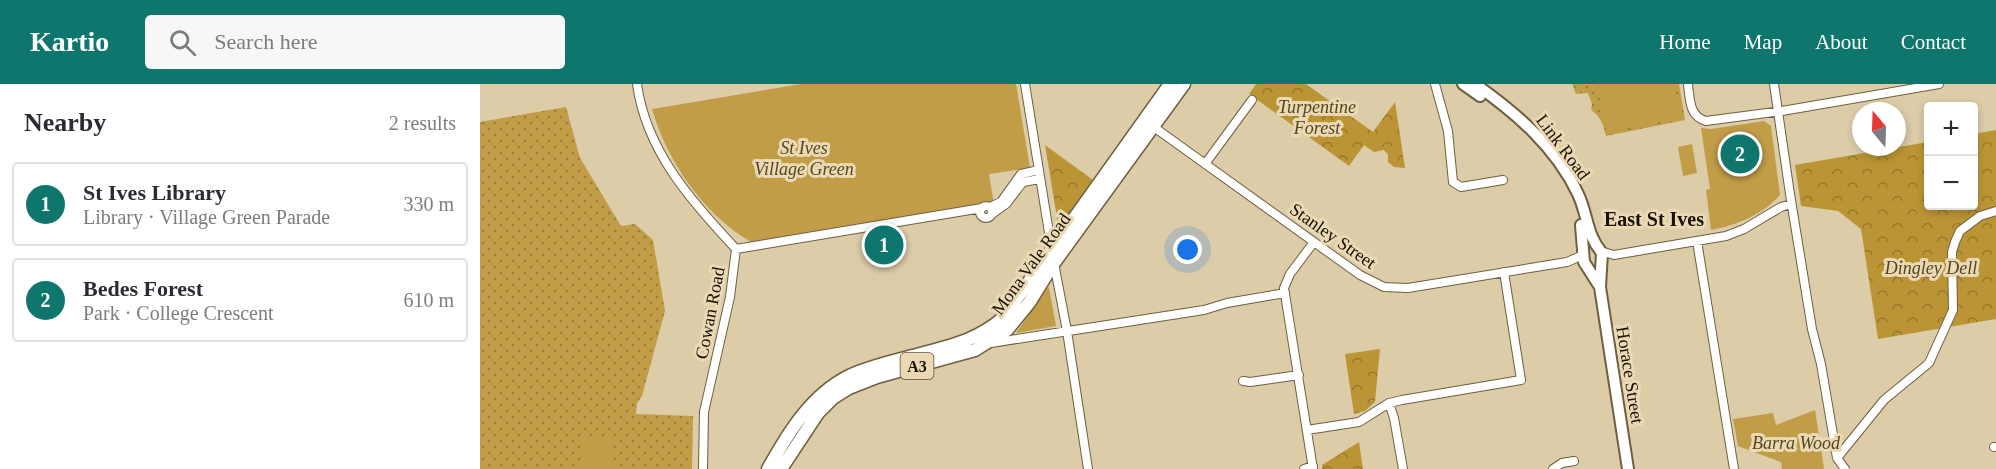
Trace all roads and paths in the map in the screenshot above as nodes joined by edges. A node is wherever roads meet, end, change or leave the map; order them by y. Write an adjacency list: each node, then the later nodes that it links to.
1 (638, 84): 21 (street, Cowan Road)
2 (1025, 84): 15 (street)
3 (1170, 84): 13 (highway, Mona Vale Road / A3)
4 (1184, 84): 13 (highway, Mona Vale Road / A3)
5 (1435, 84): 16 (street)
6 (1463, 84): 25 (main road, Link Road)
7 (1474, 84): 23 (main road, Link Road)
8 (1688, 84): 12 (street)
9 (1774, 84): 12 (street)
10 (1938, 84): 12 (street)
11 (1252, 100): 14 (street)
12 (1778, 111): 17 (street)
13 (1149, 123): 14 (street, Stanley Street); 22 (highway, Mona Vale Road / A3); 26 (highway, Mona Vale Road / A3)
14 (1205, 164): 20 (street, Stanley Street)
15 (1040, 174): 21 (street); 22 (street)
16 (1503, 180)
17 (1791, 204): 19 (street); 37 (street)
18 (1996, 211): 37 (street)
19 (1697, 241): 24 (street); 48 (street)
20 (1314, 242): 28 (street, Stanley Street); 30 (street)
21 (736, 249): 40 (street, Cowan Road)
22 (1052, 250): 26 (street); 41 (highway, Mona Vale Road / A3)
23 (1599, 250): 24 (street); 25 (main road); 27 (main road)
24 (1614, 255): 27 (street)
25 (1585, 260): 27 (main road); 28 (street, Stanley Street); 29 (main road, Horace Street)
26 (1054, 263): 31 (street); 32 (highway, Mona Vale Road / A3)
27 (1602, 265): 29 (main road, Horace Street)
28 (1504, 272): 35 (street)
29 (1600, 287): 47 (main road, Horace Street)
30 (1285, 293): 31 (street); 33 (street)
31 (1067, 331): 32 (street); 43 (street)
32 (985, 344): 42 (highway, Mona Vale Road / A3)
33 (1299, 375): 34 (street); 36 (street)
34 (1243, 381)
35 (1389, 403): 36 (street); 45 (street)
36 (1307, 430): 39 (street)
37 (1837, 458): 49 (street)
38 (1574, 461): 46 (street)
39 (1313, 467): 44 (street)
40 (702, 469)
41 (768, 469)
42 (781, 469)
43 (1088, 469)
44 (1304, 469)
45 (1402, 469)
46 (1553, 469)
47 (1628, 469)
48 (1734, 469)
49 (1845, 469)

